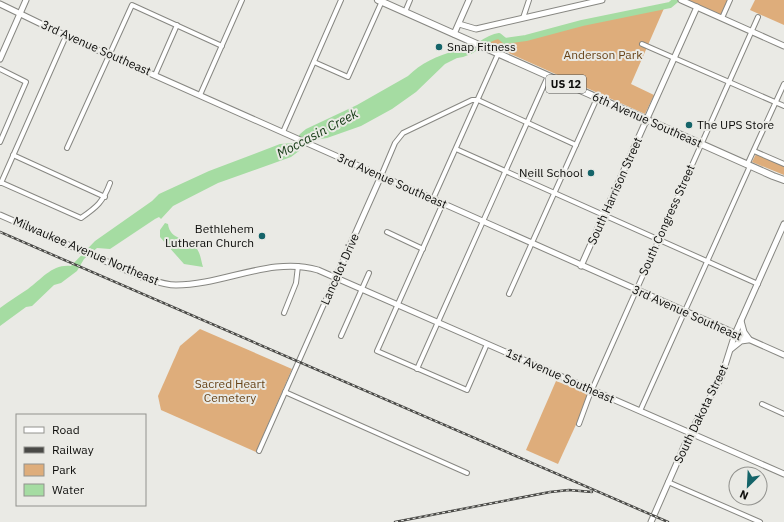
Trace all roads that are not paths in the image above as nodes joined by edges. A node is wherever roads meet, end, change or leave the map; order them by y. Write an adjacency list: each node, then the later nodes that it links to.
1 (26, 0): 15 (street)
2 (242, 0): 25 (street)
3 (341, 0): 31 (street)
4 (410, 0): 14 (street)
5 (470, 0): 19 (street)
6 (529, 0): 17 (street)
7 (602, 0): 11 (street)
8 (730, 0): 18 (street)
9 (380, 1): 14 (highway, 6th Avenue Southeast / US 12); 31 (street)
10 (682, 1): 13 (street)
11 (588, 2): 17 (street)
12 (0, 4): 15 (street, 3rd Avenue Southeast)
13 (697, 8): 18 (street); 29 (street, South Harrison Street)
14 (405, 12): 22 (highway, 6th Avenue Southeast / US 12)
15 (20, 14): 23 (street, 3rd Avenue Southeast); 30 (street)
16 (758, 17): 21 (street, South Congress Street)
17 (523, 18): 19 (street)
18 (722, 18): 21 (street)
19 (459, 24): 22 (street)
20 (177, 25): 25 (street); 27 (street); 33 (street)
21 (752, 31): 26 (street); 35 (street, South Congress Street)
22 (454, 34): 28 (highway, 6th Avenue Southeast / US 12)
23 (66, 36): 27 (street, 3rd Avenue Southeast); 51 (street)
24 (642, 44): 29 (street)
25 (222, 46): 37 (street)
26 (784, 46)
27 (109, 54): 33 (street, 3rd Avenue Southeast); 48 (street)
28 (498, 54): 34 (highway, 6th Avenue Southeast / US 12); 39 (street)
29 (675, 57): 35 (street); 42 (street, South Harrison Street)
30 (0, 59)
31 (314, 62): 44 (street)
32 (0, 70): 45 (street)
33 (155, 75): 37 (street, 3rd Avenue Southeast)
34 (548, 76): 38 (highway, 6th Avenue Southeast / US 12); 43 (street)
35 (729, 81): 40 (street); 46 (street, South Congress Street)
36 (784, 84): 40 (street)
37 (200, 95): 44 (street, 3rd Avenue Southeast)
38 (597, 98): 42 (highway, 6th Avenue Southeast / US 12); 47 (street)
39 (478, 100): 43 (street); 49 (street); 55 (street)
40 (776, 102): 41 (street); 50 (street)
41 (784, 106)
42 (647, 120): 46 (highway, 6th Avenue Southeast / US 12); 64 (street, South Harrison Street)
43 (527, 122): 47 (street); 54 (street)
44 (283, 132): 55 (street, 3rd Avenue Southeast)
45 (0, 142)
46 (701, 144): 53 (highway, 6th Avenue Southeast / US 12); 68 (street, South Congress Street)
47 (576, 145): 59 (street)
48 (67, 148)
49 (456, 149): 54 (street); 61 (street)
50 (754, 151): 52 (street); 53 (street)
51 (13, 155): 57 (street); 60 (street)
52 (784, 164)
53 (749, 166): 56 (highway, 6th Avenue Southeast / US 12); 71 (street)
54 (505, 172): 59 (street); 65 (street)
55 (381, 176): 61 (street, 3rd Avenue Southeast); 75 (street, Lancelot Drive)
56 (784, 179)
57 (0, 182): 60 (street)
58 (110, 183): 60 (street)
59 (554, 194): 64 (street); 69 (street)
60 (105, 197)
61 (433, 199): 62 (street, 3rd Avenue Southeast)
62 (443, 204): 65 (street, 3rd Avenue Southeast); 70 (street)
63 (0, 215): 72 (street, Milwaukee Avenue Northeast)
64 (604, 216): 68 (street); 73 (street, South Harrison Street)
65 (483, 221): 69 (street, 3rd Avenue Southeast); 84 (street)
66 (784, 224): 76 (street, South Dakota Street)
67 (386, 232): 70 (street)
68 (658, 240): 71 (street); 78 (street, South Congress Street)
69 (532, 243): 73 (street, 3rd Avenue Southeast); 79 (street)
70 (423, 248): 80 (street)
71 (707, 262): 76 (street); 81 (street)
72 (298, 266): 75 (street, Milwaukee Avenue Northeast); 82 (street)
73 (582, 266): 78 (street, 3rd Avenue Southeast)
74 (369, 273): 77 (street)
75 (336, 277): 77 (street, 1st Avenue Southeast); 93 (street, Lancelot Drive)
76 (758, 284): 83 (street, South Dakota Street)
77 (362, 288): 80 (street, 1st Avenue Southeast); 86 (street)
78 (636, 290): 81 (street, 3rd Avenue Southeast); 92 (street, South Congress Street)
79 (510, 294)
80 (398, 304): 84 (street, 1st Avenue Southeast); 91 (street)
81 (685, 312): 85 (street, 3rd Avenue Southeast); 95 (street)
82 (284, 313)
83 (741, 321): 85 (street, South Dakota Street); 87 (street)
84 (438, 322): 88 (street, 1st Avenue Southeast); 91 (street)
85 (735, 334): 87 (street, 3rd Avenue Southeast); 89 (street, South Dakota Street)
86 (341, 336)
87 (751, 341): 89 (street); 90 (street, 3rd Avenue Southeast)
88 (487, 344): 91 (street); 92 (street, 1st Avenue Southeast)
89 (730, 352): 98 (street, South Dakota Street)
90 (784, 355)
91 (417, 369)
92 (592, 390): 95 (street, 1st Avenue Southeast); 97 (street, South Congress Street)
93 (285, 392): 99 (street, Lancelot Drive); 100 (street)
94 (762, 404): 96 (street)
95 (640, 411): 98 (street, 1st Avenue Southeast)
96 (784, 414)
97 (579, 424)
98 (690, 433): 101 (street, 1st Avenue Southeast); 102 (street, South Dakota Street)
99 (259, 451)
100 (467, 473)
101 (784, 474)
102 (668, 482): 103 (street, South Dakota Street); 104 (street)
103 (650, 522)
104 (760, 522)

